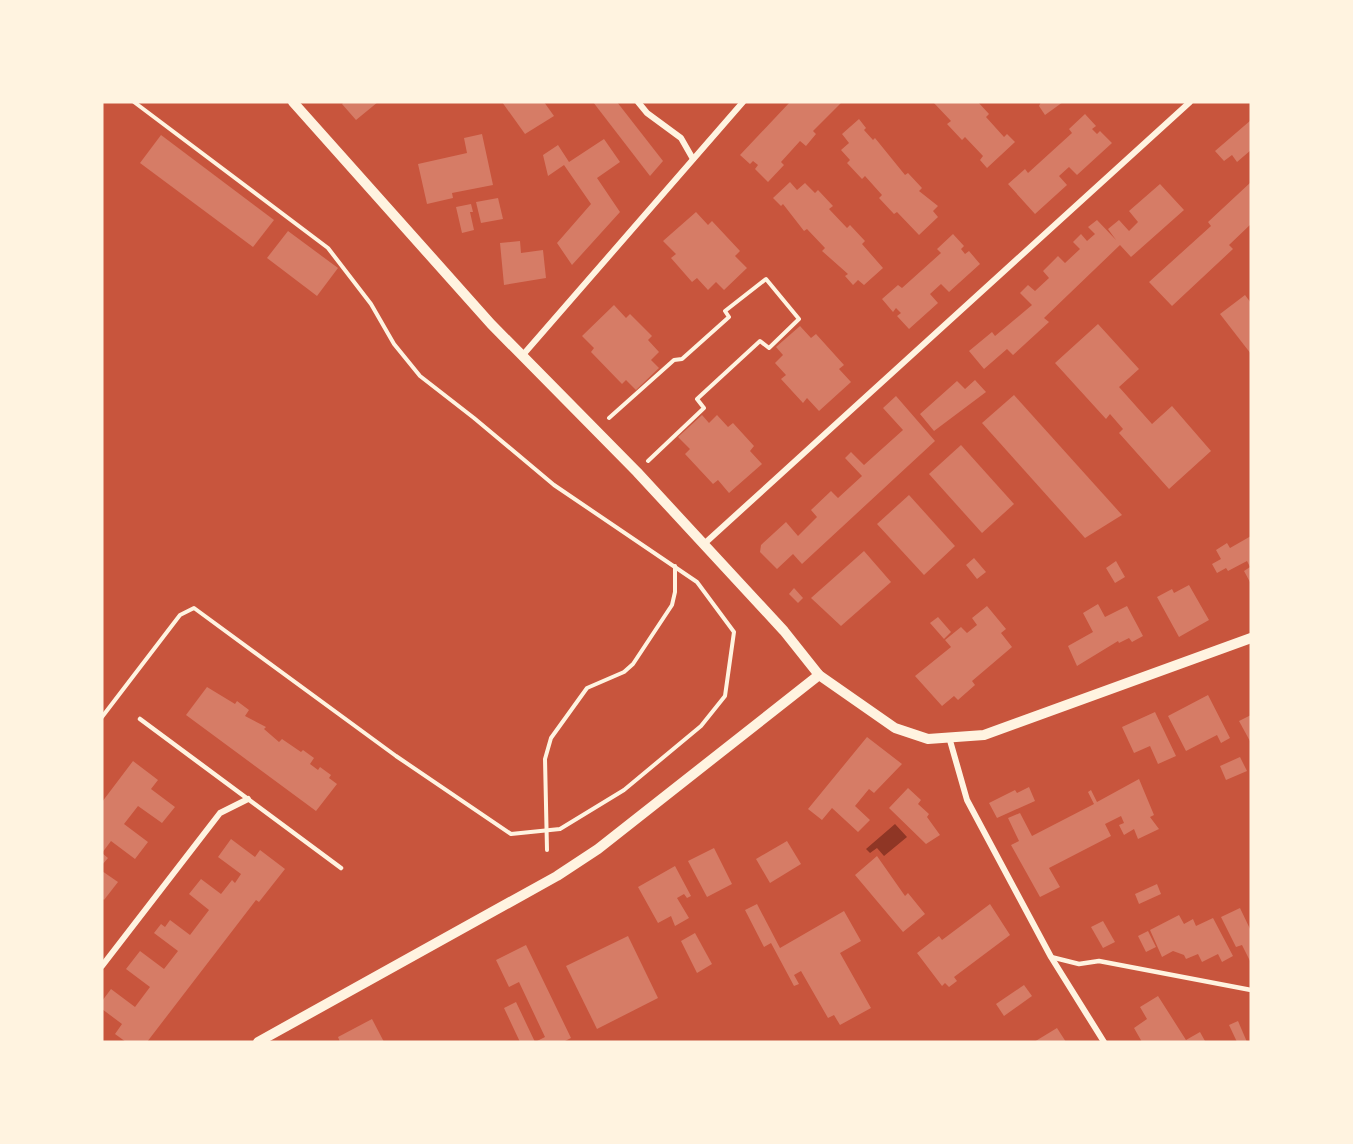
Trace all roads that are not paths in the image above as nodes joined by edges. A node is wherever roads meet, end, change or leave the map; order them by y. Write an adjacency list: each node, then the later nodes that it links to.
1 (293, 102): 6 (street)
2 (638, 102): 5 (street)
3 (743, 102): 5 (street)
4 (1190, 102): 7 (street)
5 (693, 159): 6 (street)
6 (521, 357): 7 (street)
7 (704, 544): 9 (street)
8 (1251, 638): 11 (street)
9 (819, 675): 11 (street); 17 (street)
10 (140, 719): 12 (lane)
11 (950, 737): 14 (street)
12 (248, 799): 13 (lane); 15 (street)
13 (340, 868)
14 (1051, 957): 16 (lane); 18 (street)
15 (102, 966)
16 (1251, 990)
17 (258, 1042)
18 (1104, 1042)

